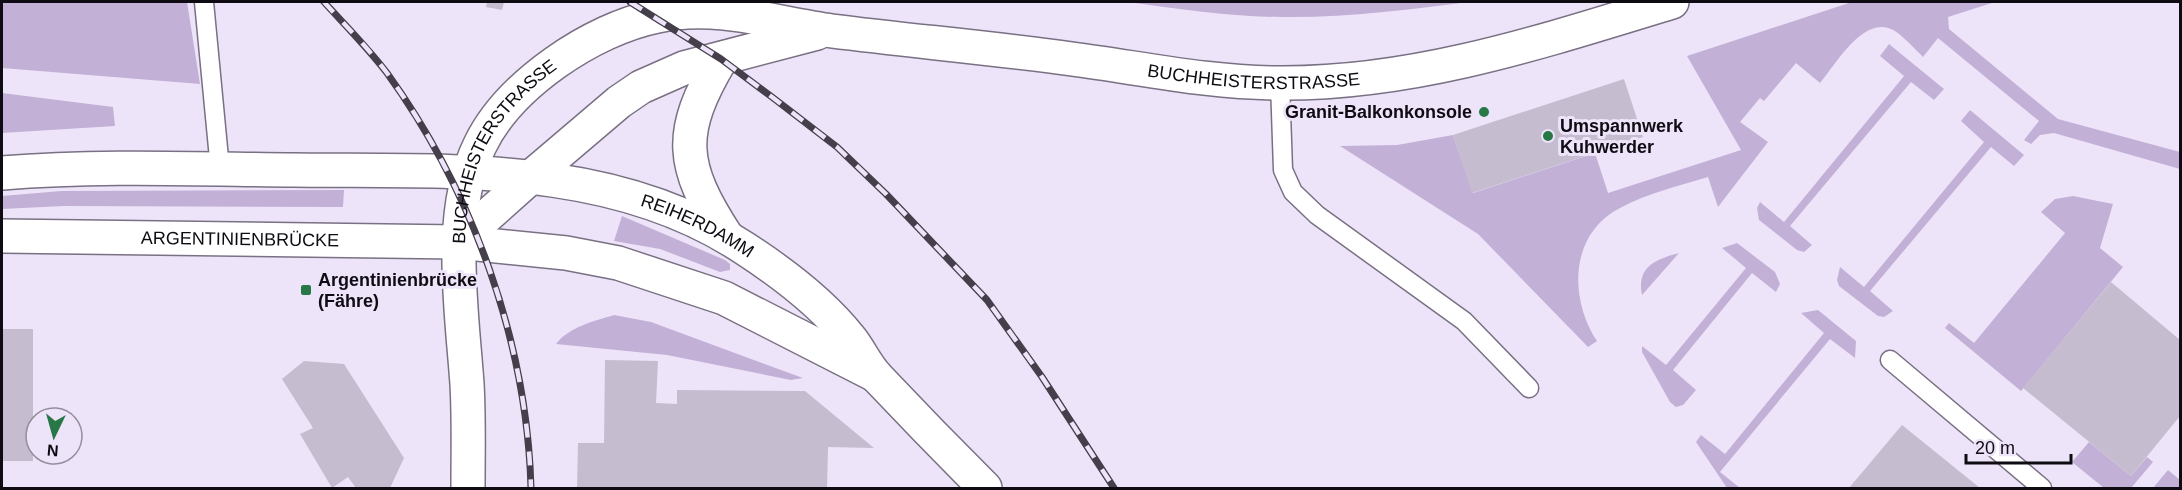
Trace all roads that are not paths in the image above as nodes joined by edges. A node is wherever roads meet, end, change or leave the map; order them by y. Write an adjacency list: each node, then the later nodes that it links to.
1 (204, 2): 6 (lane)
2 (1672, 2): 5 (street, BUCHHEISTERSTRASSE)
3 (828, 30): 4 (street, BUCHHEISTERSTRASSE); 5 (street, BUCHHEISTERSTRASSE); 7 (street, BUCHHEISTERSTRASSE)
4 (721, 59): 9 (street, BUCHHEISTERSTRASSE); 11 (street)
5 (1280, 83): 15 (lane)
6 (220, 169): 7 (street); 8 (street)
7 (471, 172): 9 (street, REIHERDAMM); 12 (street, BUCHHEISTERSTRASSE)
8 (2, 173)
9 (532, 176): 11 (street, REIHERDAMM); 12 (street, BUCHHEISTERSTRASSE)
10 (2, 236): 12 (street, ARGENTINIENBRÜCKE)
11 (727, 237): 14 (street, REIHERDAMM)
12 (469, 243): 14 (street, REIHERDAMM); 16 (street)
13 (1890, 360): 18 (lane)
14 (874, 374): 17 (street, REIHERDAMM)
15 (1529, 388)
16 (468, 489)
17 (985, 489)
18 (2042, 489)

